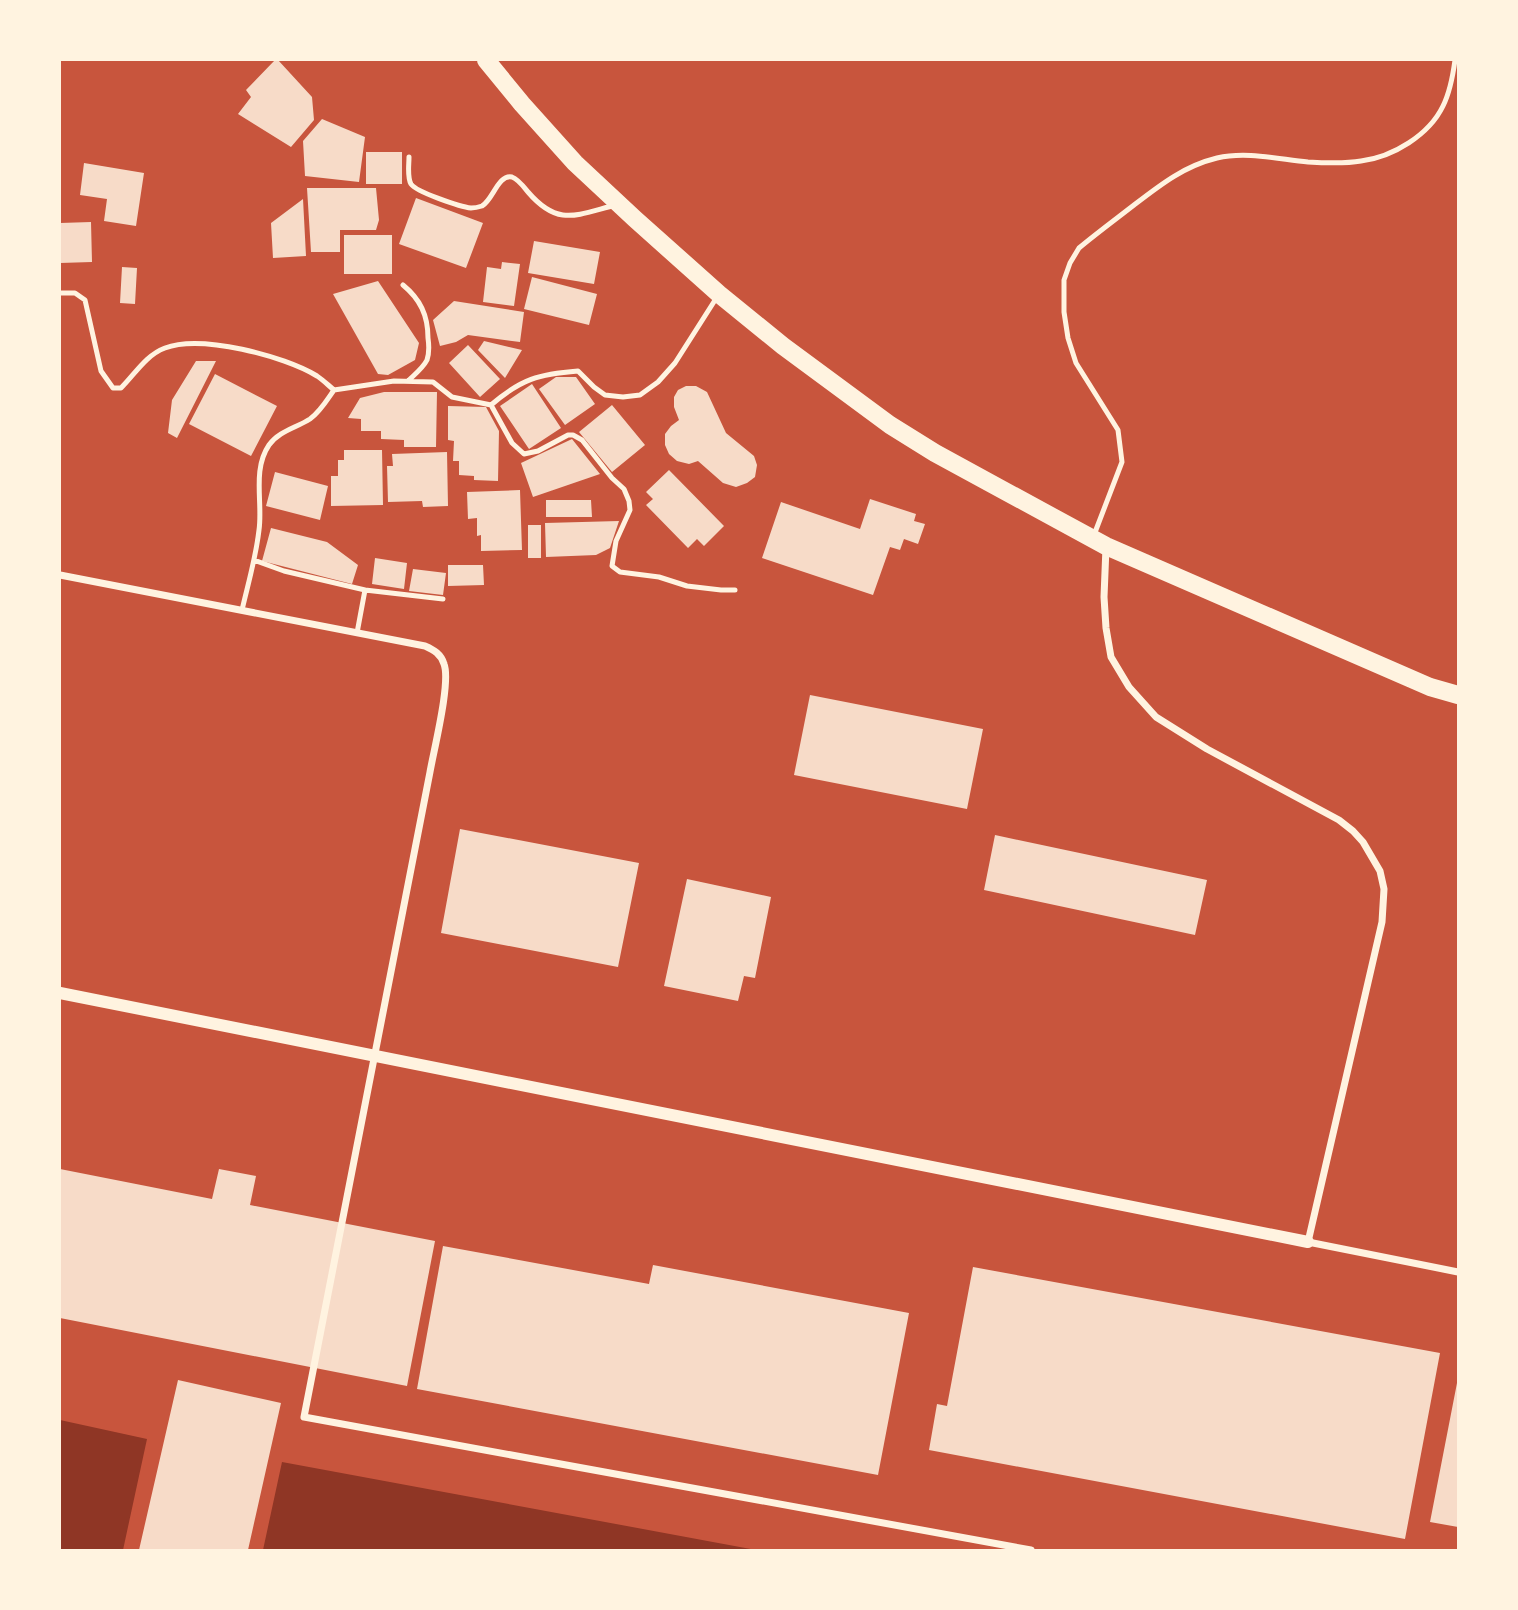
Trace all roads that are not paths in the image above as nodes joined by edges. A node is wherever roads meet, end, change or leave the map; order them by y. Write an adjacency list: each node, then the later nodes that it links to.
1 (486, 60): 4 (main road)
2 (1455, 60): 11 (lane)
3 (409, 157): 4 (lane)
4 (619, 205): 7 (main road)
5 (403, 285): 8 (lane)
6 (60, 293): 9 (lane)
7 (719, 293): 10 (lane); 11 (main road)
8 (408, 381): 9 (lane); 10 (lane)
9 (334, 390): 12 (lane)
10 (491, 405): 15 (lane)
11 (1099, 542): 19 (main road); 22 (street)
12 (254, 560): 14 (lane); 17 (lane)
13 (60, 575): 17 (street)
14 (365, 590): 16 (lane); 18 (lane)
15 (735, 590)
16 (443, 599)
17 (242, 610): 18 (street)
18 (357, 633): 21 (street)
19 (1458, 695)
20 (60, 993): 21 (street)
21 (373, 1056): 22 (street); 24 (street)
22 (1308, 1242): 23 (street)
23 (1458, 1272)
24 (1031, 1550)

